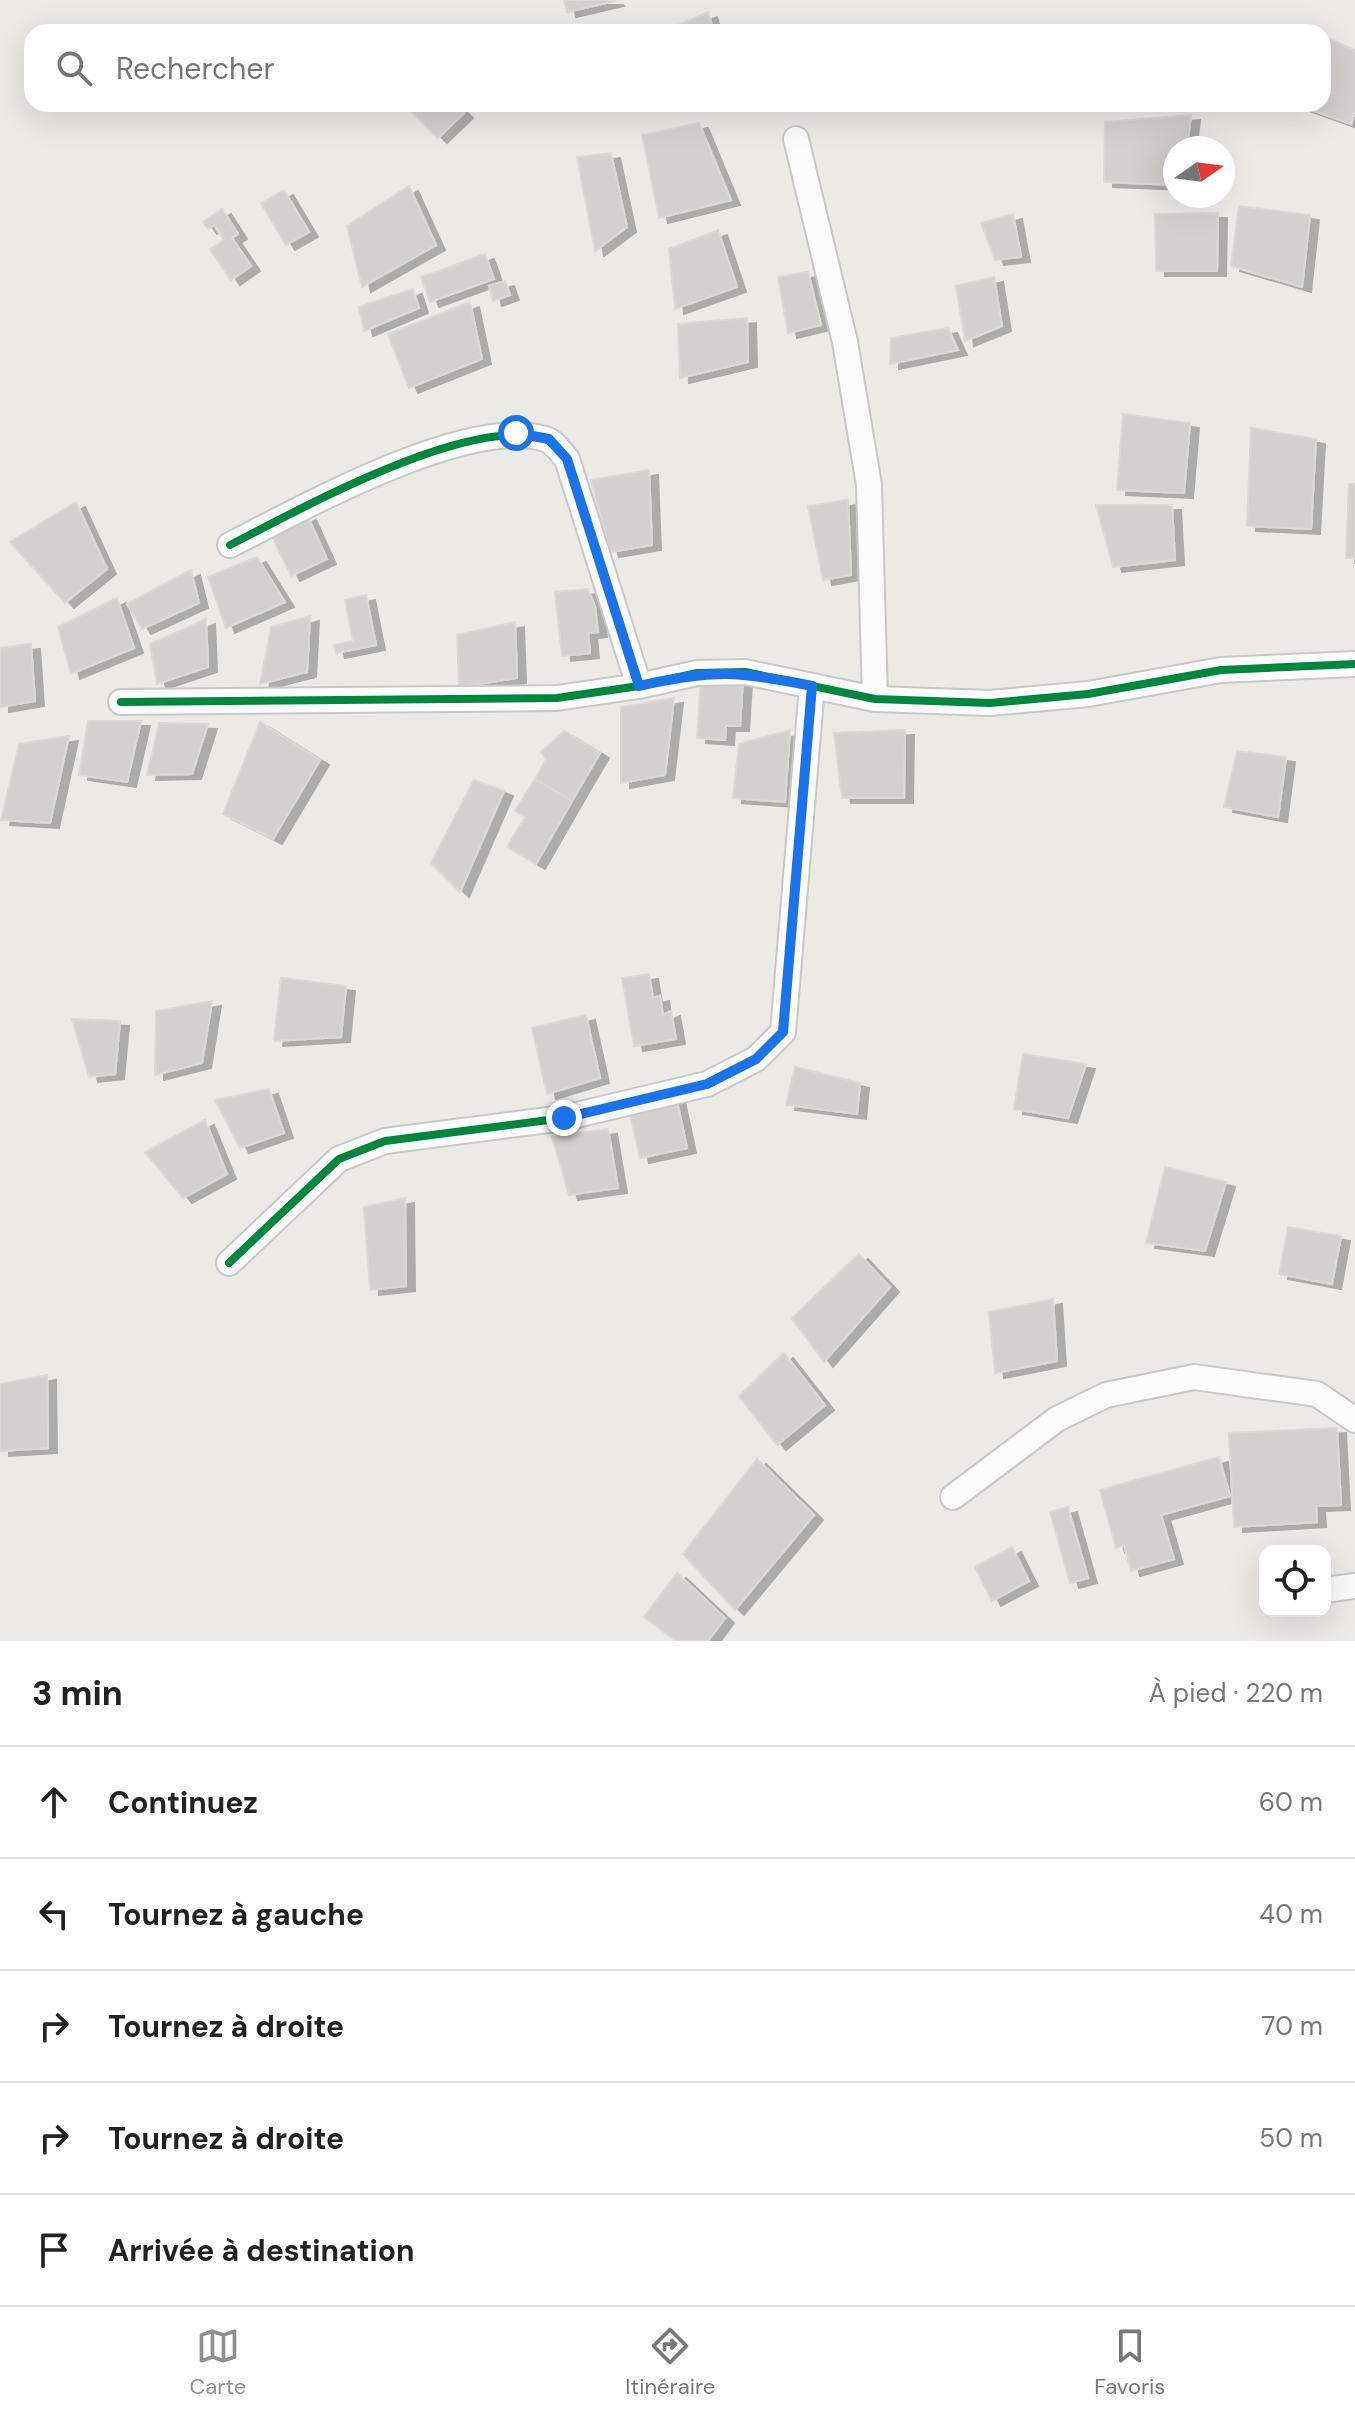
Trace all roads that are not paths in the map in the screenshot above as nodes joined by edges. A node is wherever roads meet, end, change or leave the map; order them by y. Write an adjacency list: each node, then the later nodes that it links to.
1 (796, 139): 6 (street)
2 (230, 545): 4 (street)
3 (1355, 664): 6 (street)
4 (639, 686): 5 (street); 7 (street)
5 (812, 686): 6 (street); 8 (street)
6 (875, 699)
7 (121, 702)
8 (229, 1263)
9 (1355, 1420): 10 (street)
10 (953, 1497)
11 (1355, 1586): 12 (street)
12 (1331, 1589)

